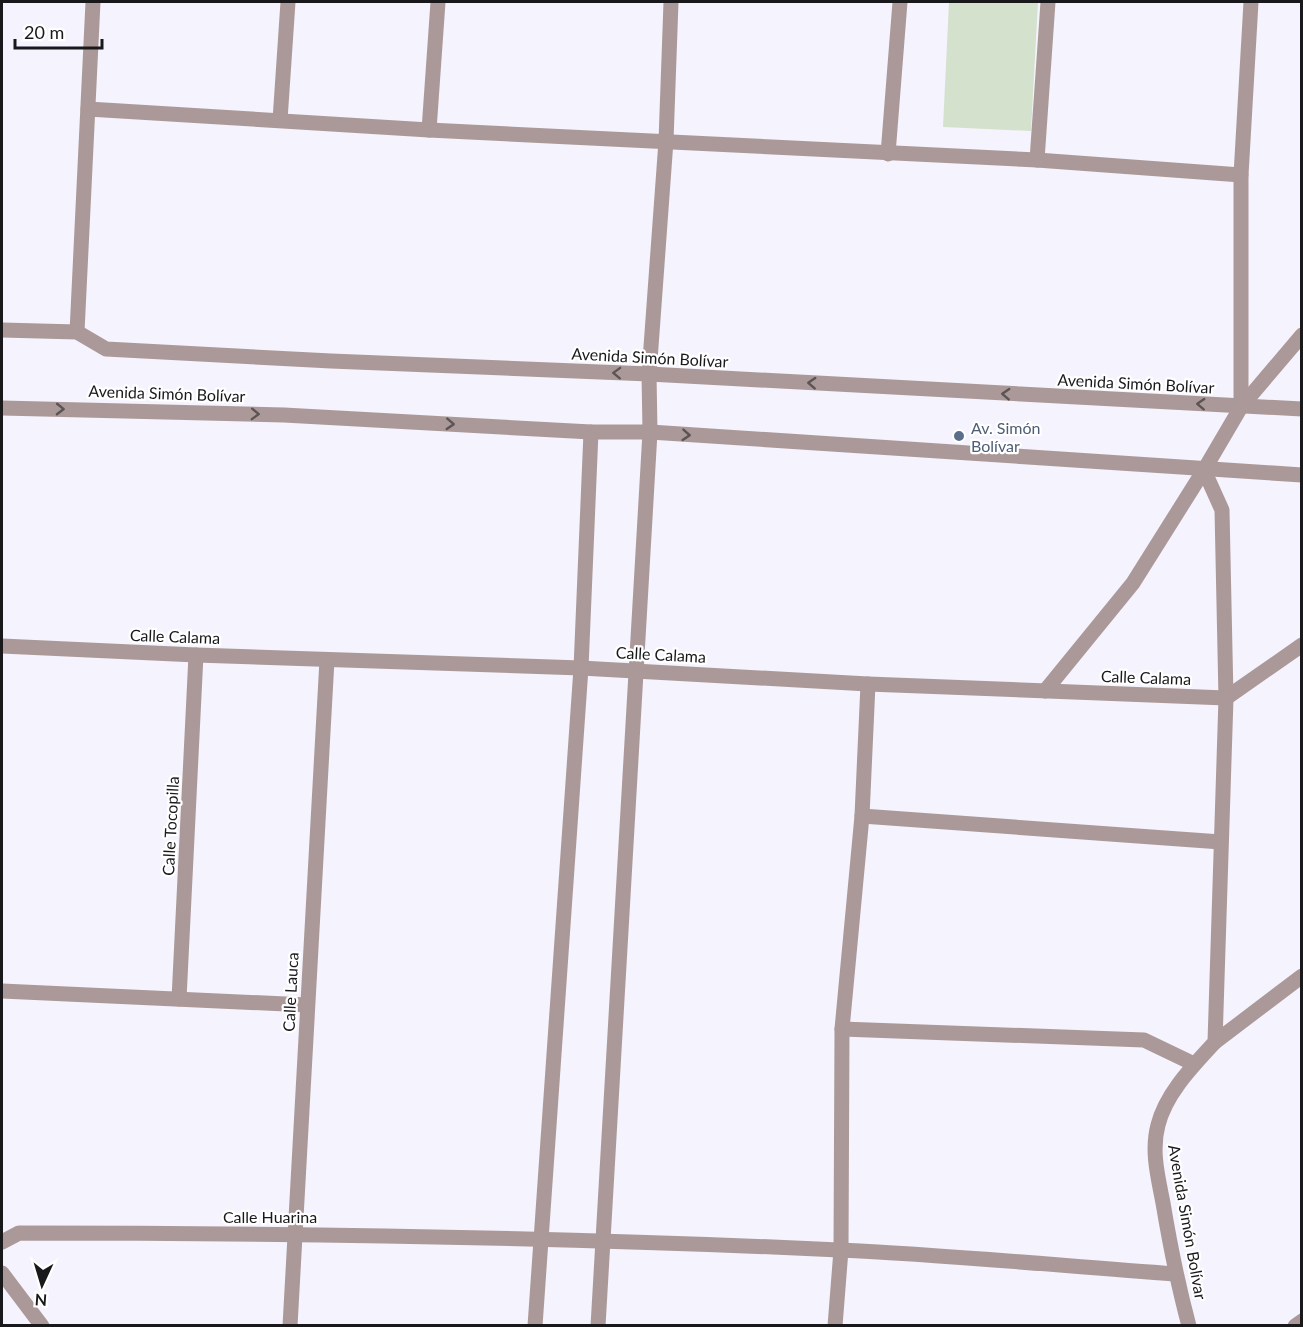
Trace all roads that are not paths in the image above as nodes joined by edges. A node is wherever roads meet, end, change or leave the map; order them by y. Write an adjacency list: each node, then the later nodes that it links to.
1 (93, 2): 8 (street)
2 (288, 2): 9 (street)
3 (438, 2): 10 (street)
4 (671, 2): 11 (street)
5 (900, 2): 12 (street)
6 (1048, 2): 13 (street)
7 (1251, 2): 14 (street)
8 (88, 109): 9 (street); 16 (street)
9 (280, 120): 10 (street)
10 (429, 130): 11 (street)
11 (666, 141): 12 (street); 18 (street)
12 (888, 154): 13 (street)
13 (1037, 160): 14 (street)
14 (1241, 175): 19 (street)
15 (2, 330): 16 (street, Avenida Simón Bolívar)
16 (77, 332): 18 (street, Avenida Simón Bolívar, one-way to 16)
17 (1302, 335): 19 (street)
18 (649, 374): 19 (street, Avenida Simón Bolívar, one-way to 18); 23 (street)
19 (1241, 406): 21 (street, Avenida Simón Bolívar); 24 (street)
20 (2, 408): 22 (street, Avenida Simón Bolívar, one-way to 22)
21 (1302, 410)
22 (591, 432): 23 (street, Avenida Simón Bolívar); 30 (street)
23 (650, 432): 24 (street, Avenida Simón Bolívar, one-way to 24); 31 (street)
24 (1204, 470): 25 (street, Avenida Simón Bolívar); 33 (street); 34 (street)
25 (1302, 475)
26 (1302, 645): 34 (street)
27 (2, 646): 28 (street, Calle Calama)
28 (196, 655): 29 (street, Calle Calama); 39 (street, Calle Tocopilla)
29 (327, 660): 30 (street, Calle Calama); 40 (street, Calle Lauca)
30 (580, 668): 31 (street, Calle Calama); 45 (street)
31 (636, 671): 32 (street, Calle Calama); 46 (street)
32 (868, 684): 33 (street, Calle Calama); 35 (street)
33 (1045, 692): 34 (street, Calle Calama)
34 (1226, 698): 36 (street)
35 (862, 816): 36 (street); 41 (street)
36 (1221, 842): 42 (street)
37 (1302, 976): 42 (street, Avenida Simón Bolívar)
38 (2, 991): 39 (street)
39 (179, 999): 40 (street)
40 (308, 1005): 44 (street, Calle Lauca)
41 (842, 1029): 43 (street); 48 (street)
42 (1215, 1042): 43 (street, Avenida Simón Bolívar)
43 (1194, 1064): 50 (street, Avenida Simón Bolívar)
44 (294, 1233): 45 (street, Calle Huarina); 47 (street, Calle Huarina); 53 (street, Calle Lauca)
45 (540, 1238): 46 (street, Calle Huarina); 54 (street)
46 (603, 1241): 48 (street, Calle Huarina); 55 (street)
47 (2, 1242)
48 (841, 1250): 50 (street, Calle Huarina); 56 (street)
49 (2, 1273): 52 (street)
50 (1175, 1274): 57 (street, Avenida Simón Bolívar)
51 (1302, 1321): 58 (street)
52 (42, 1326)
53 (290, 1326)
54 (535, 1326)
55 (598, 1326)
56 (835, 1326)
57 (1189, 1326)
58 (1295, 1326)

